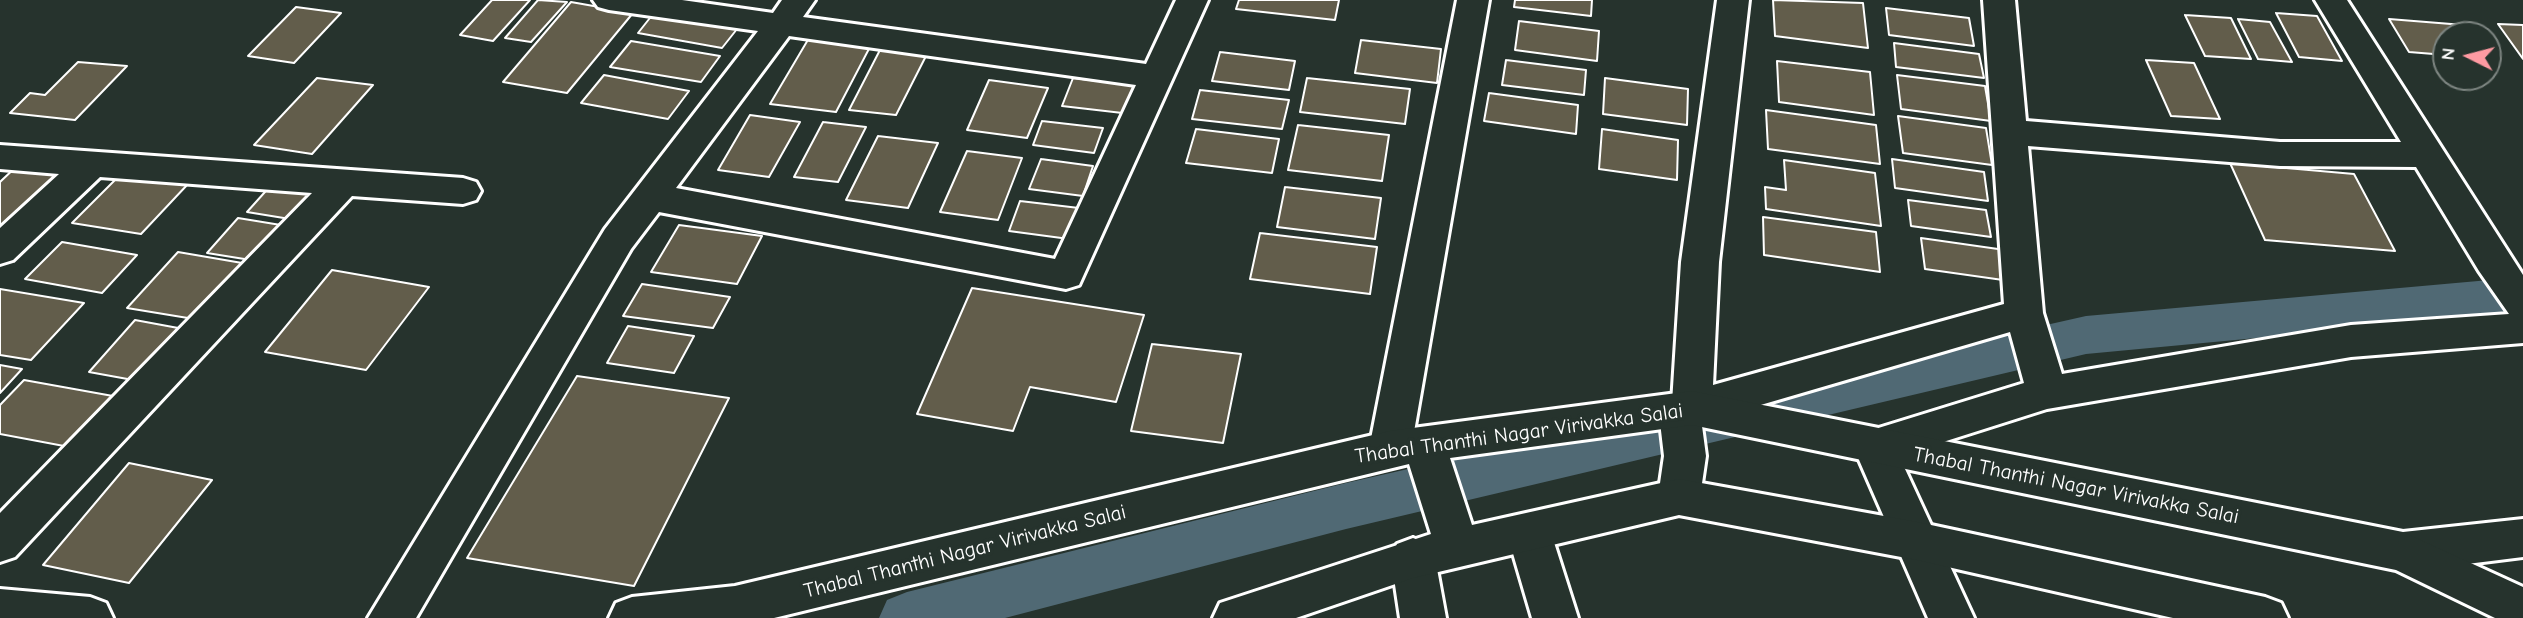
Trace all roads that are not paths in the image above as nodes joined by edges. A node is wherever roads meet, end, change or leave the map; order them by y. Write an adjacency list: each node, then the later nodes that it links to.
1 (609, 0): 7 (street)
2 (1192, 0): 8 (street)
3 (1472, 0): 23 (street)
4 (1733, 0): 21 (street)
5 (1999, 0): 9 (street)
6 (2332, 0): 10 (street)
7 (790, 12): 8 (street); 15 (street)
8 (1158, 77): 15 (street)
9 (2010, 132): 10 (street); 18 (street)
10 (2429, 155): 17 (street)
11 (0, 157): 12 (street)
12 (93, 163): 13 (street); 16 (street)
13 (345, 181): 14 (street); 27 (street)
14 (463, 191)
15 (651, 197): 34 (street)
16 (0, 250)
17 (2523, 304)
18 (2024, 314): 20 (street); 21 (street)
19 (2523, 328): 20 (street)
20 (2047, 392): 22 (street)
21 (1691, 439): 22 (street, Thabal Thanthi Nagar Virivakka Salai); 23 (street, Thabal Thanthi Nagar Virivakka Salai); 24 (street, Thabal Thanthi Nagar Virivakka Salai); 26 (street, Thabal Thanthi Nagar Virivakka Salai)
22 (1874, 446): 26 (street); 29 (street, Thabal Thanthi Nagar Virivakka Salai)
23 (1407, 447): 28 (street); 35 (street, Thabal Thanthi Nagar Virivakka Salai)
24 (1529, 533): 28 (street, Thabal Thanthi Nagar Virivakka Salai); 38 (street)
25 (2523, 538): 29 (street)
26 (1917, 541): 39 (street); 40 (street, Thabal Thanthi Nagar Virivakka Salai)
27 (0, 543)
28 (1458, 549): 30 (street, Thabal Thanthi Nagar Virivakka Salai)
29 (2403, 552): 31 (street, Thabal Thanthi Nagar Virivakka Salai)
30 (1413, 558): 36 (street, Thabal Thanthi Nagar Virivakka Salai); 37 (street)
31 (2523, 609)
32 (0, 610): 33 (street)
33 (90, 618)
34 (391, 618)
35 (632, 618)
36 (1236, 618)
37 (1423, 618)
38 (1555, 618)
39 (1951, 618)
40 (2265, 618)

